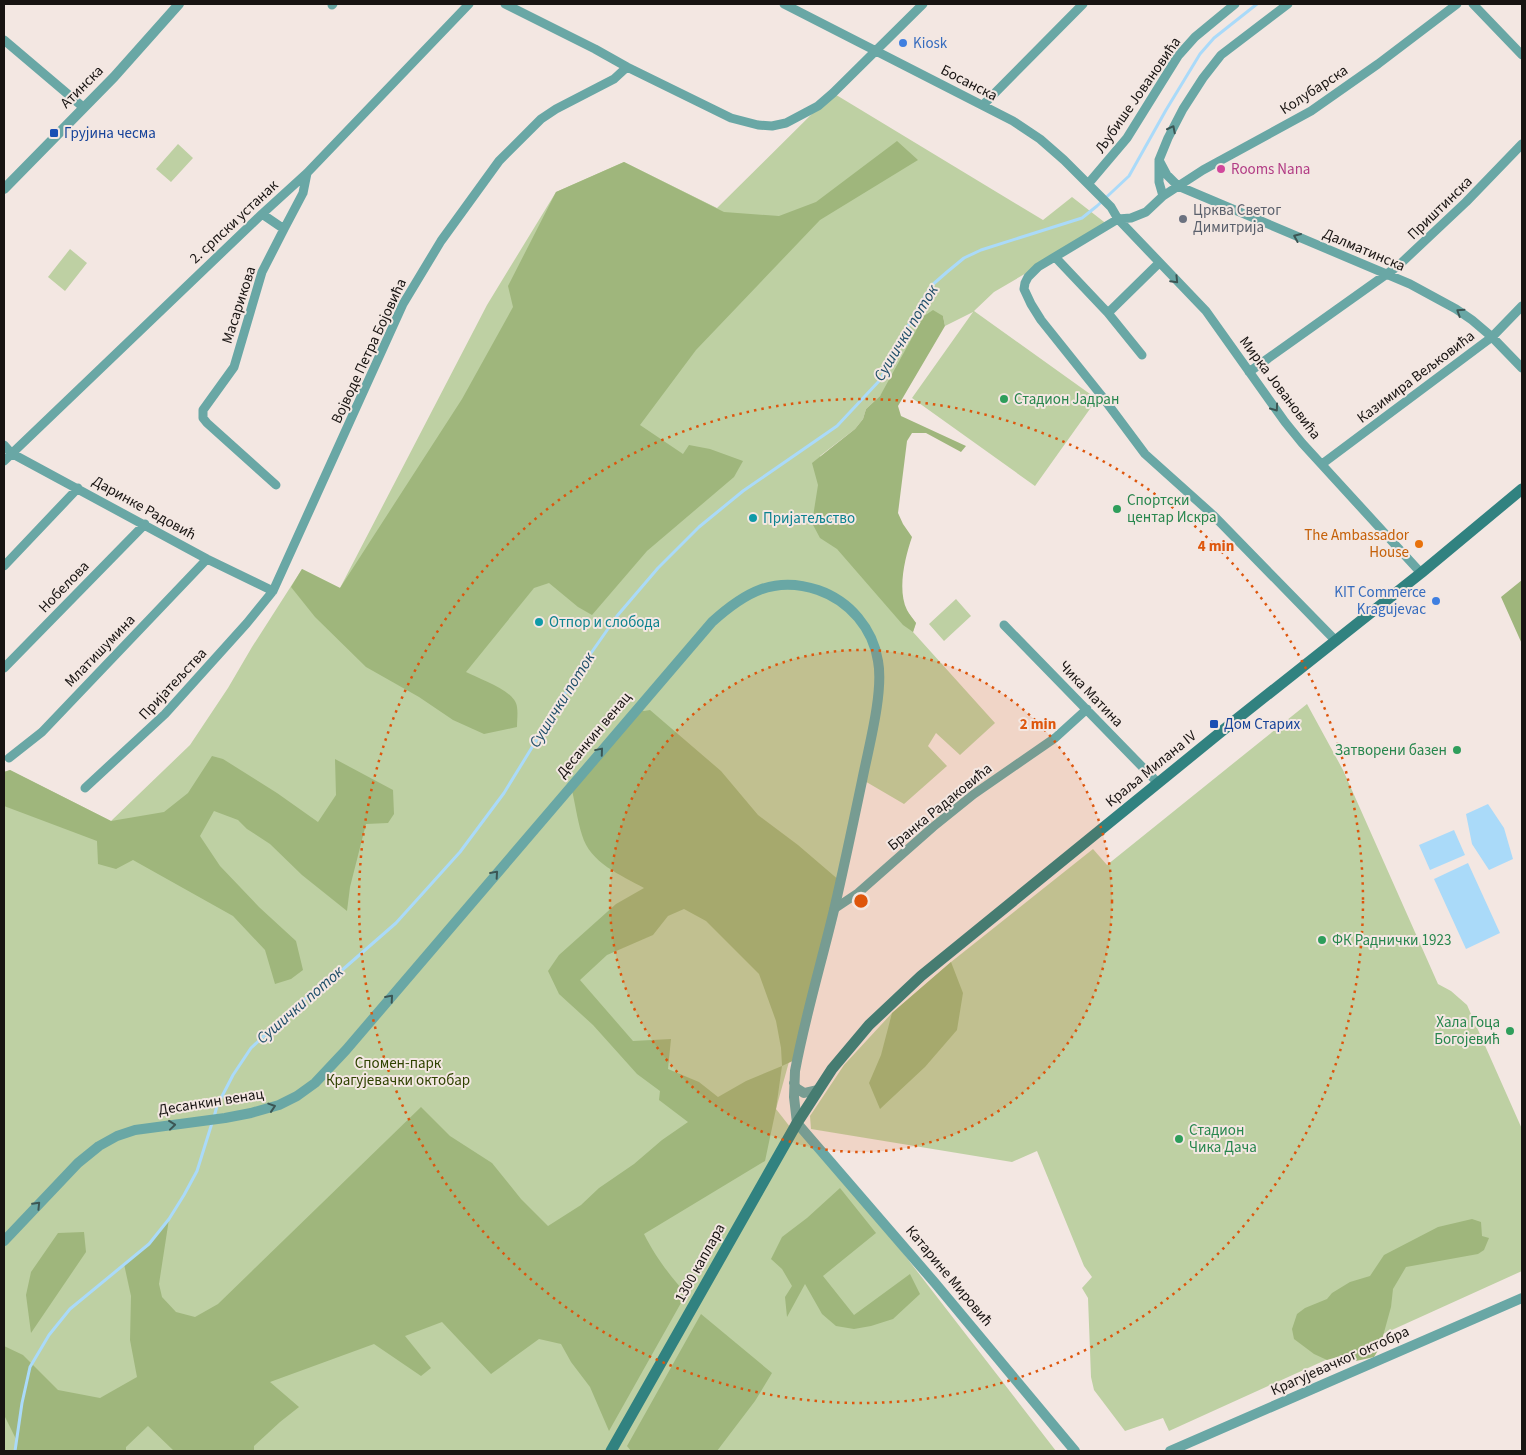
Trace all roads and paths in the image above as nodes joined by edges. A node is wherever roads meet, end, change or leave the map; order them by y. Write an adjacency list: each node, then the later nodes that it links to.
1 (180, 4): 16 (street, Атинска)
2 (469, 4): 19 (street, 2. српски устанак)
3 (505, 4): 14 (street)
4 (784, 4): 12 (street, Босанска)
5 (923, 4): 12 (street)
6 (1083, 4): 15 (street)
7 (1235, 4): 20 (street, Љубише Јовановића)
8 (1288, 4): 18 (street, one-way to 8)
9 (1457, 4): 21 (street, Колубарска)
10 (1473, 4): 13 (street)
11 (4, 40): 16 (street)
12 (876, 51): 14 (street); 15 (street, Босанска)
13 (1522, 55)
14 (628, 68): 47 (street, Војводе Петра Бојовића)
15 (982, 104): 20 (street, Босанска)
16 (83, 108): 22 (street, Атинска)
17 (1522, 144): 29 (street, Приштинска)
18 (1159, 160): 21 (street); 23 (street)
19 (306, 173): 24 (street, 2. српски устанак); 26 (street, Масарикова)
20 (1088, 184): 25 (street, Босанска)
21 (1178, 186): 23 (street, Колубарска); 29 (street, Далматинска, one-way to 21)
22 (4, 189)
23 (1163, 196): 25 (street, Колубарска)
24 (262, 214): 26 (street); 37 (street, 2. српски устанак)
25 (1118, 219): 27 (street, Колубарска); 28 (street, Мирка Јовановића)
26 (284, 229): 40 (street, Масарикова)
27 (1055, 257): 31 (street); 49 (street, Колубарска)
28 (1159, 263): 31 (street); 35 (street, Мирка Јовановића, one-way to 35)
29 (1386, 274): 32 (street, Далматинска, one-way to 29); 35 (street, Приштинска)
30 (1522, 306): 32 (street, Казимира Вељковића)
31 (1108, 313): 33 (street)
32 (1492, 337): 34 (street, Далматинска); 39 (street, Казимира Вељковића)
33 (1142, 355)
34 (1522, 368)
35 (1249, 372): 39 (street, Мирка Јовановића, one-way to 39)
36 (4, 445): 37 (street, Даринке Радовић)
37 (11, 454): 38 (street, 2. српски устанак); 41 (street, Даринке Радовић)
38 (4, 461)
39 (1322, 464): 46 (street, Мирка Јовановића)
40 (276, 485)
41 (78, 488): 43 (street, Даринке Радовић); 45 (street)
42 (1522, 489): 46 (main road, Краља Милана IV)
43 (145, 524): 44 (street, Даринке Радовић); 50 (street, Нобелова)
44 (207, 559): 47 (street, Даринке Радовић); 52 (street, Млатишумина)
45 (4, 566)
46 (1421, 573): 49 (main road, Краља Милана IV)
47 (274, 591): 54 (street, Пријатељства)
48 (1004, 625): 51 (street, Чика Матина)
49 (1335, 640): 53 (main road, Краља Милана IV)
50 (4, 668)
51 (1087, 709): 53 (street, Чика Матина); 55 (street, Бранка Радаковића)
52 (9, 758)
53 (1158, 783): 57 (main road, Краља Милана IV)
54 (85, 788)
55 (834, 909): 56 (street, Десанкин венац); 59 (street, Десанкин венац, one-way to 55)
56 (794, 1083): 57 (street); 58 (street, Десанкин венац)
57 (817, 1090): 58 (main road, 1300 каплара)
58 (797, 1123): 61 (main road, 1300 каплара); 62 (street, Катарине Мировић)
59 (4, 1240)
60 (1522, 1298): 63 (street, Крагујевачког октобра)
61 (611, 1451)
62 (1075, 1451)
63 (1170, 1451)

